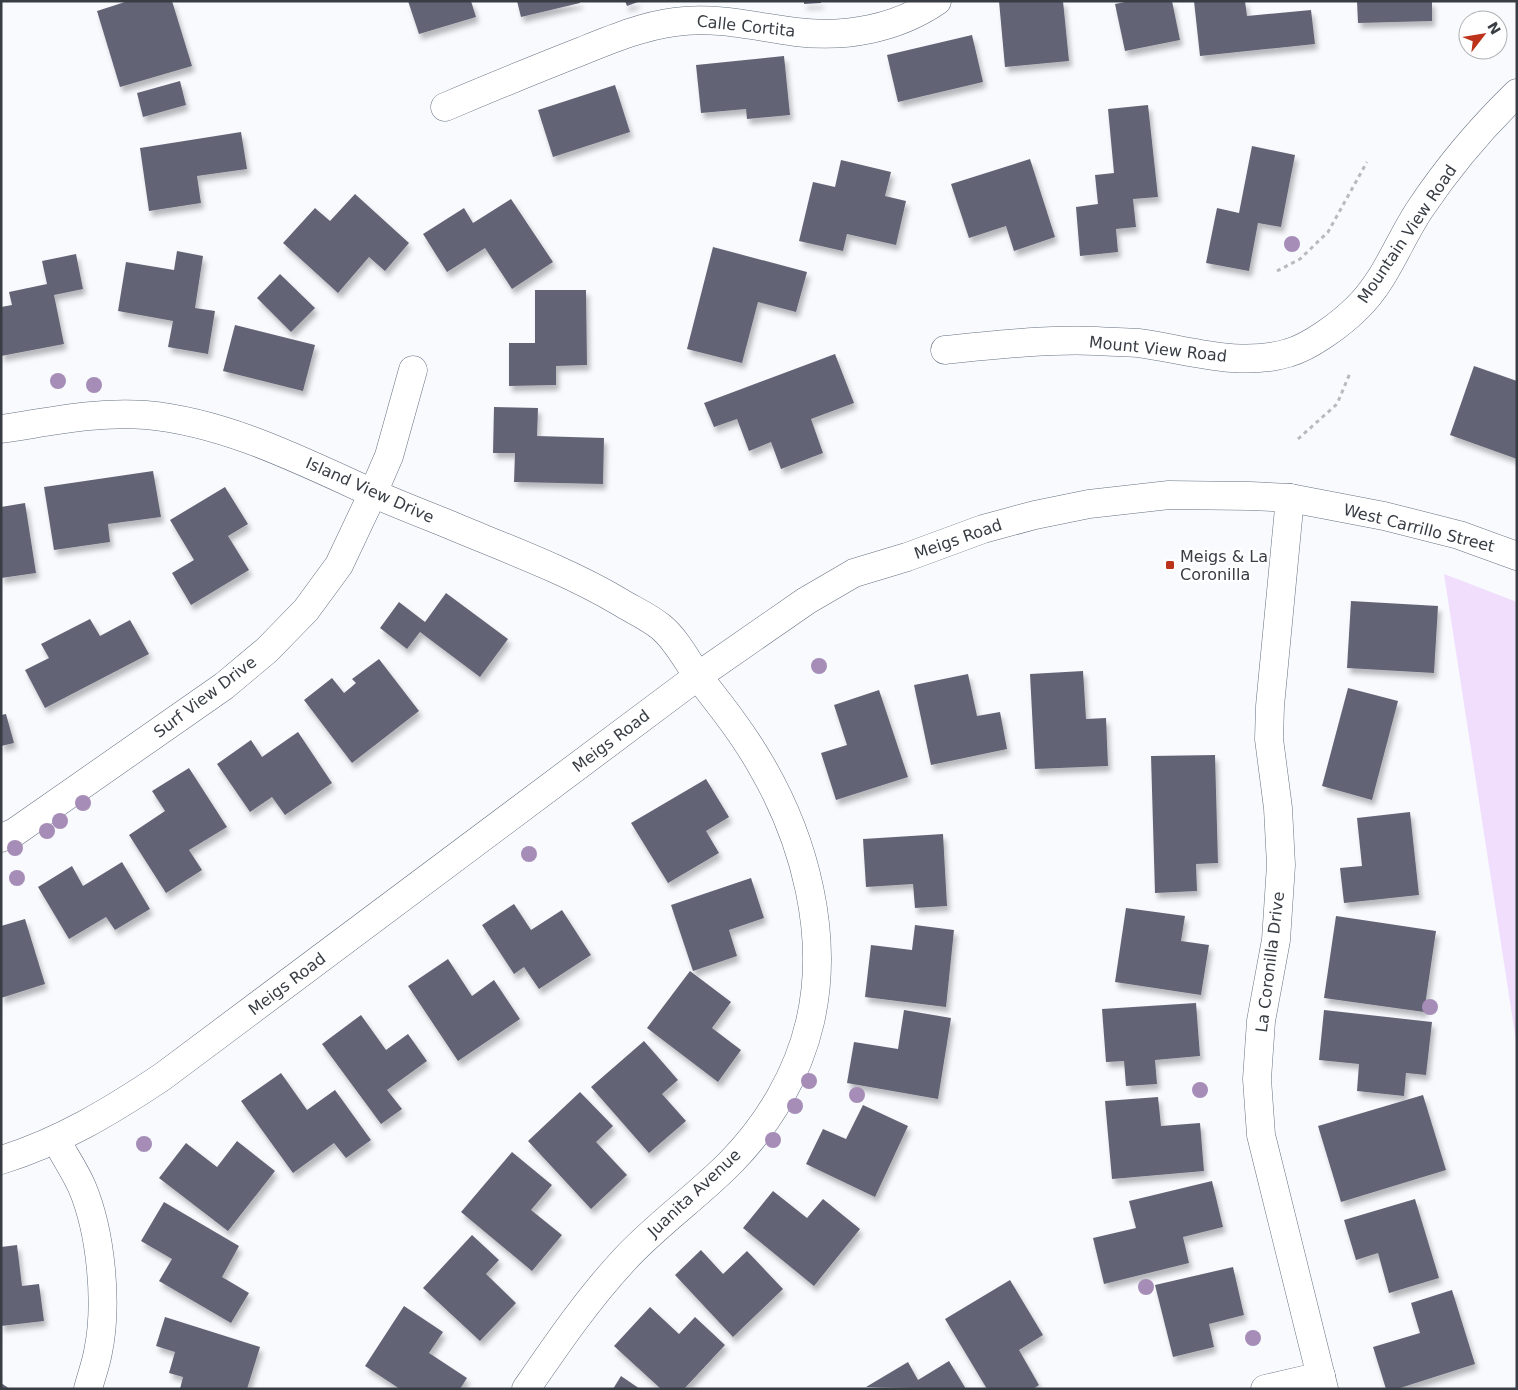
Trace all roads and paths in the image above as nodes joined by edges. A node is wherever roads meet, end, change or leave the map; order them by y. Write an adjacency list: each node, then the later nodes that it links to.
1 (937, 1): 3 (street, Calle Cortita)
2 (1517, 93): 6 (street, Mountain View Road)
3 (445, 107)
4 (1367, 162): 5 (path)
5 (1277, 271)
6 (1357, 308): 7 (street, Mount View Road)
7 (945, 350)
8 (413, 370): 12 (street, Surf View Drive)
9 (1350, 373): 11 (path)
10 (1, 429): 12 (street, Island View Drive)
11 (1298, 439)
12 (373, 493): 15 (street, Island View Drive); 16 (street, Surf View Drive)
13 (1290, 498): 14 (street, West Carrillo Street); 15 (street, Meigs Road); 19 (street, La Coronilla Drive)
14 (1517, 556)
15 (698, 676): 17 (street, Meigs Road); 21 (street, Juanita Avenue)
16 (1, 838)
17 (56, 1140): 18 (street, Meigs Road); 20 (street)
18 (1, 1160)
19 (1322, 1382): 22 (street)
20 (88, 1389)
21 (526, 1389)
22 (1266, 1389)

